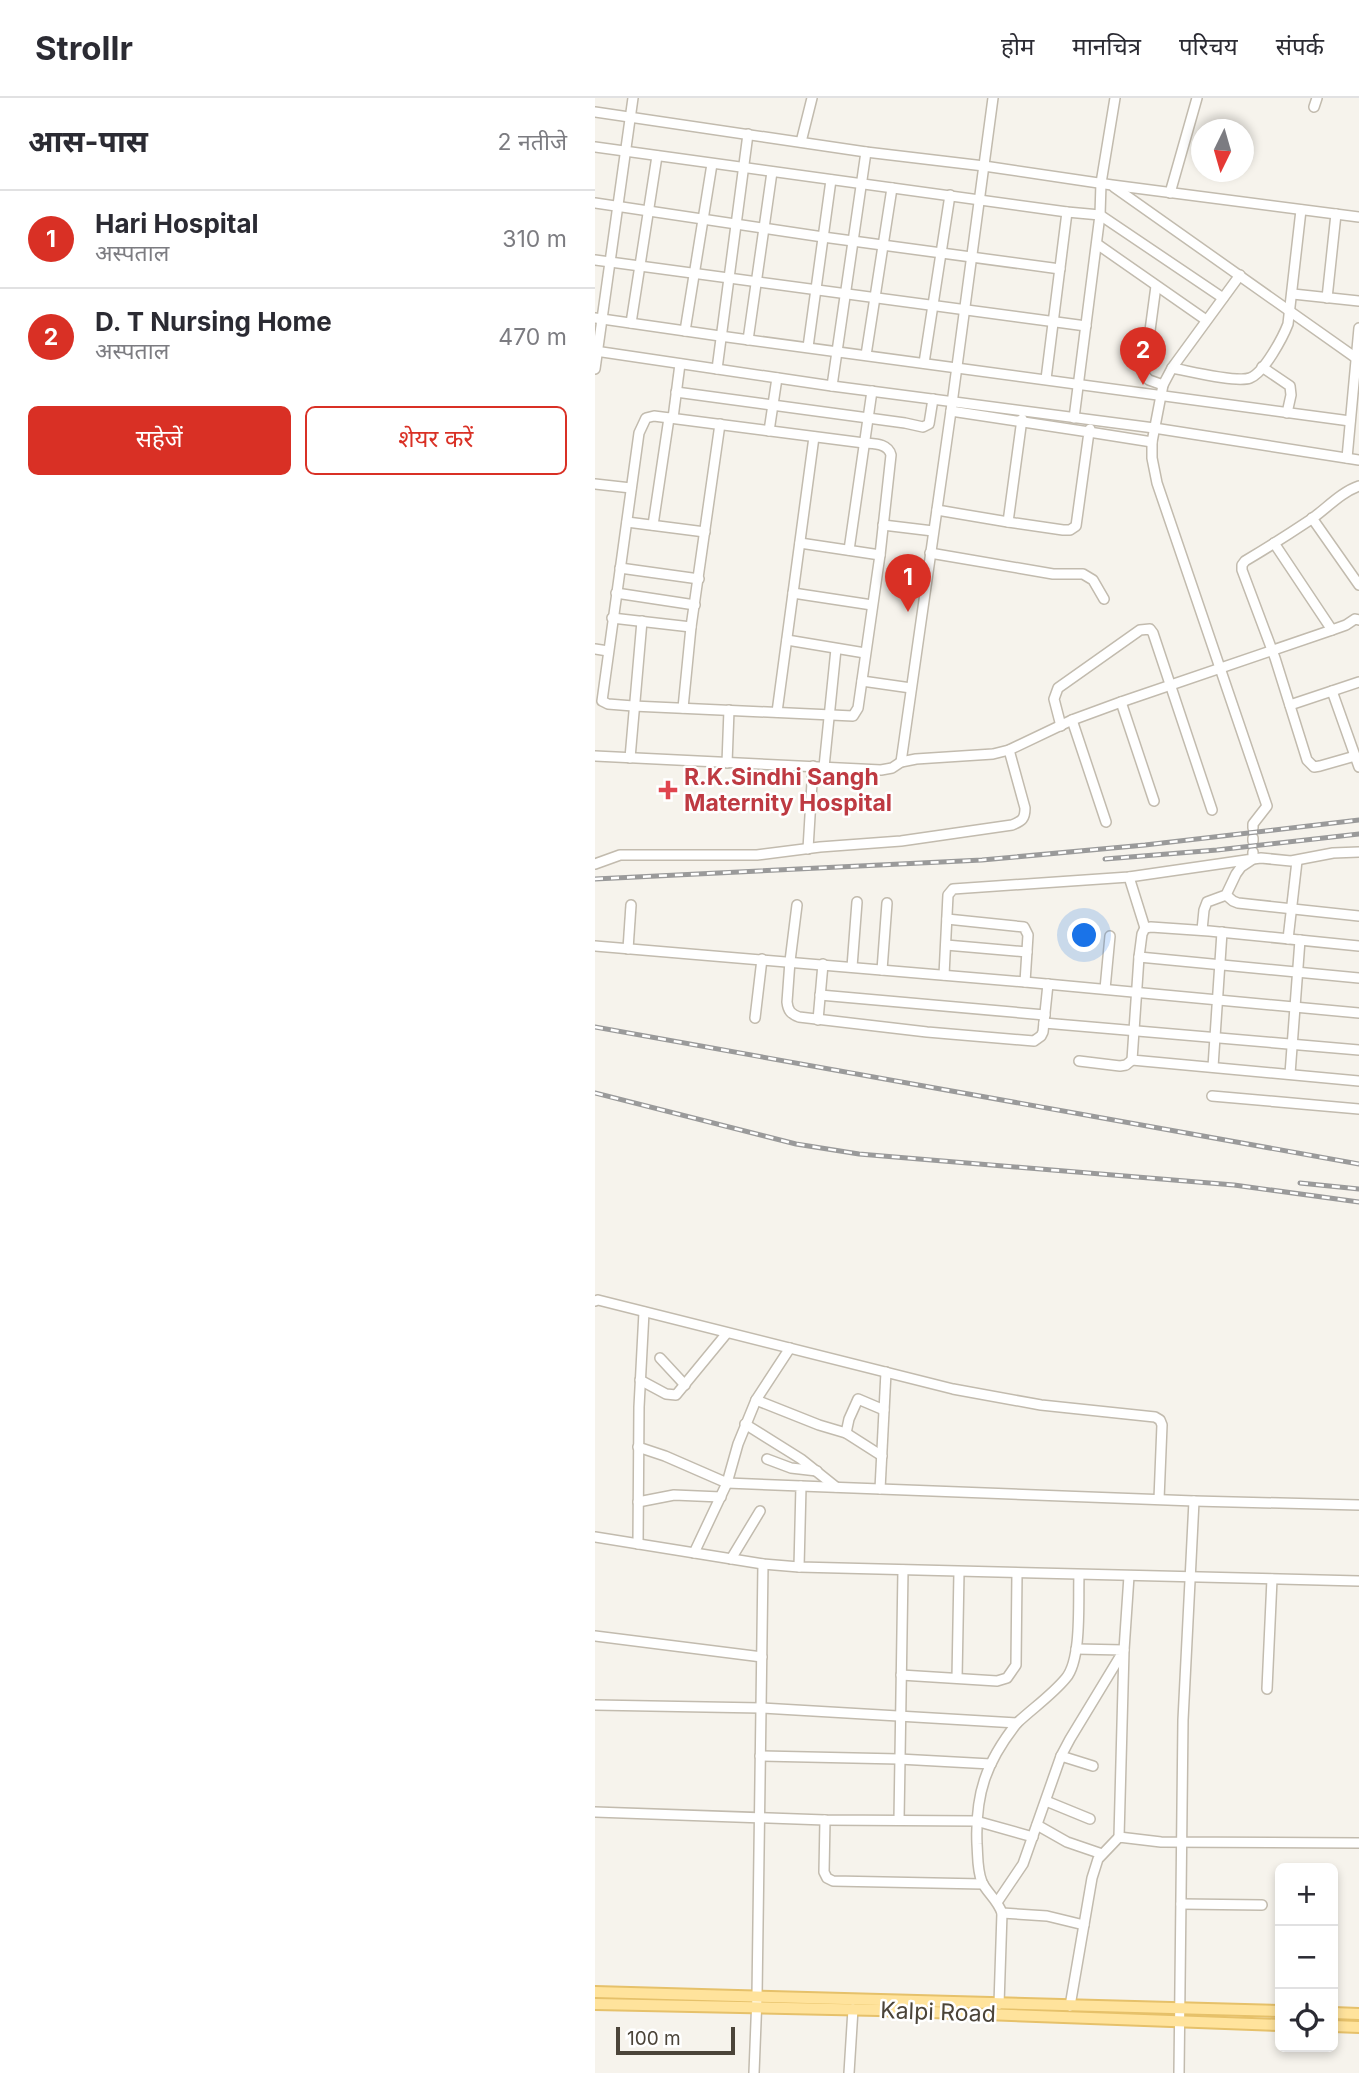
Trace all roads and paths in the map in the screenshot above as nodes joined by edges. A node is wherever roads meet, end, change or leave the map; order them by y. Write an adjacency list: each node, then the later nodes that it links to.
1 (633, 98): 7 (street)
2 (812, 98): 9 (street)
3 (993, 98): 16 (street)
4 (1115, 98): 20 (street)
5 (1196, 98): 24 (street)
6 (595, 112): 7 (street)
7 (630, 117): 8 (street); 11 (street)
8 (748, 134): 9 (street); 17 (street)
9 (801, 142): 12 (street)
10 (595, 147): 11 (street); 13 (street)
11 (625, 151): 14 (street); 28 (street)
12 (866, 152): 16 (street); 21 (street)
13 (595, 153)
14 (657, 156): 15 (street); 29 (street)
15 (712, 164): 17 (street); 35 (street)
16 (984, 166): 20 (street); 26 (street)
17 (744, 168): 18 (street); 36 (street)
18 (772, 172): 19 (street); 37 (street)
19 (831, 180): 21 (street); 38 (street)
20 (1101, 183): 22 (street); 33 (street)
21 (861, 184): 23 (street); 39 (street)
22 (1112, 185): 24 (street); 49 (street)
23 (892, 188): 25 (street); 41 (street)
24 (1170, 193): 30 (street)
25 (950, 195): 26 (street); 42 (street)
26 (979, 199): 31 (street); 43 (street)
27 (595, 202): 28 (street)
28 (617, 205): 29 (street); 45 (street)
29 (649, 210): 35 (street); 46 (street)
30 (1301, 210): 32 (street); 55 (street)
31 (1067, 212): 33 (street); 47 (street)
32 (1336, 214): 34 (street); 58 (street)
33 (1100, 215): 40 (street); 57 (street)
34 (1359, 217)
35 (704, 219): 36 (street); 48 (street)
36 (736, 223): 37 (street); 50 (street)
37 (764, 228): 38 (street); 51 (street)
38 (823, 237): 39 (street); 53 (street)
39 (853, 241): 41 (street); 54 (street)
40 (1097, 244): 52 (street); 67 (street)
41 (884, 245): 42 (street); 56 (street)
42 (940, 253): 43 (street); 60 (street)
43 (971, 257): 47 (street); 61 (street)
44 (595, 260): 45 (street)
45 (610, 263): 46 (street); 63 (street)
46 (640, 267): 48 (street); 66 (street)
47 (1059, 269): 65 (street)
48 (694, 274): 50 (street); 69 (street)
49 (1240, 275): 57 (street); 62 (street)
50 (728, 279): 51 (street); 70 (street)
51 (755, 282): 53 (street); 71 (street)
52 (1156, 286): 64 (street); 87 (street)
53 (815, 290): 54 (street); 72 (street)
54 (845, 294): 56 (street); 74 (street)
55 (1293, 294): 58 (street); 62 (street)
56 (876, 298): 60 (street); 75 (street)
57 (1223, 298): 64 (street)
58 (1328, 298): 59 (street)
59 (1359, 301)
60 (933, 306): 61 (street); 78 (street)
61 (964, 310): 65 (street); 80 (street)
62 (1291, 312): 76 (street); 79 (street)
63 (599, 318): 66 (street); 73 (street)
64 (1206, 320): 81 (street)
65 (1053, 322): 67 (street); 85 (street)
66 (631, 323): 69 (street)
67 (1086, 326): 86 (street)
68 (1359, 328): 76 (street)
69 (685, 331): 70 (street)
70 (720, 337): 71 (street); 83 (street)
71 (748, 340): 72 (street)
72 (808, 347): 74 (street)
73 (596, 351): 77 (street); 82 (street)
74 (837, 351): 75 (street); 88 (street)
75 (866, 355): 78 (street)
76 (1356, 358): 101 (street)
77 (680, 363): 83 (street); 90 (street)
78 (924, 363): 80 (street)
79 (1262, 367): 81 (street); 96 (street)
80 (957, 368): 85 (street); 94 (street)
81 (1172, 368): 87 (street)
82 (595, 369)
83 (717, 369): 84 (street)
84 (777, 378): 88 (street); 93 (street)
85 (1046, 379): 86 (street)
86 (1078, 384): 91 (street); 98 (street)
87 (1163, 385): 91 (street)
88 (832, 386): 89 (street)
89 (872, 391): 92 (street); 99 (street)
90 (676, 392): 93 (street); 97 (street)
91 (1161, 397): 96 (street); 104 (street)
92 (933, 399): 94 (street); 99 (street)
93 (773, 406): 99 (street); 105 (street)
94 (952, 407): 95 (street); 102 (street); 115 (street)
95 (1023, 411): 98 (street); 102 (street)
96 (1287, 413): 101 (street)
97 (671, 418): 103 (street); 114 (street); 119 (street)
98 (1075, 418): 100 (street)
99 (867, 419): 109 (street)
100 (1091, 420): 104 (street); 106 (street)
101 (1350, 421): 110 (street)
102 (1021, 422): 106 (street); 118 (street)
103 (720, 424): 105 (street); 122 (street)
104 (1154, 428): 108 (street); 110 (street)
105 (769, 431): 107 (street)
106 (1089, 432): 108 (street); 118 (street)
107 (814, 437): 109 (street); 123 (street)
108 (1152, 442): 147 (street)
109 (864, 443): 120 (street); 125 (street)
110 (1346, 458): 111 (street)
111 (1359, 460)
112 (595, 484): 114 (street)
113 (1359, 485): 116 (street)
114 (631, 488): 117 (street)
115 (937, 510): 118 (street); 121 (street)
116 (1312, 518): 124 (street); 130 (street)
117 (627, 522): 119 (street); 128 (street)
118 (1008, 522)
119 (653, 525): 122 (street)
120 (883, 525): 121 (street); 127 (street)
121 (933, 531): 126 (street)
122 (705, 532): 129 (street)
123 (800, 543): 125 (street); 132 (street)
124 (1274, 543): 140 (street); 145 (street)
125 (849, 550): 127 (street)
126 (930, 553): 133 (street); 151 (street)
127 (880, 555): 135 (street)
128 (620, 568): 129 (street); 131 (street)
129 (699, 579): 134 (street)
130 (1359, 585)
131 (616, 593): 134 (street); 137 (street)
132 (793, 593): 135 (street); 141 (street)
133 (1104, 599)
134 (695, 605): 139 (street)
135 (872, 605): 146 (street)
136 (1358, 617): 140 (street)
137 (613, 618): 138 (street); 144 (street)
138 (642, 621): 139 (street); 155 (street)
139 (691, 627): 156 (street)
140 (1332, 630): 145 (street)
141 (787, 640): 143 (street); 158 (street)
142 (595, 649): 144 (street)
143 (836, 649): 146 (street); 159 (street)
144 (608, 651): 155 (street)
145 (1271, 651): 147 (street); 154 (street)
146 (866, 653): 148 (street)
147 (1220, 668): 150 (street); 174 (street)
148 (862, 681): 151 (street); 159 (street)
149 (1359, 682): 152 (street)
150 (1171, 686): 153 (street); 161 (street); 172 (street)
151 (911, 688): 166 (street)
152 (1332, 691): 154 (street); 164 (street)
153 (1121, 702): 160 (street); 171 (street)
154 (1290, 705): 164 (street)
155 (633, 706): 156 (street); 165 (street)
156 (683, 708): 157 (street)
157 (729, 710): 158 (street); 167 (street)
158 (777, 712): 159 (street)
159 (828, 715): 169 (street)
160 (1072, 720): 161 (street); 173 (street)
161 (1061, 726): 162 (street)
162 (1009, 750): 166 (street); 175 (street)
163 (595, 756): 165 (street)
164 (1355, 756): 170 (street)
165 (630, 758): 167 (street)
166 (901, 762): 169 (street)
167 (727, 763): 168 (street)
168 (813, 766): 169 (street); 175 (street)
169 (824, 767)
170 (1359, 767)
171 (1154, 801)
172 (1212, 810)
173 (1106, 822)
174 (1253, 828)
175 (808, 849): 179 (street)
176 (1359, 852): 178 (street)
177 (1253, 856): 178 (street); 180 (street); 181 (street)
178 (1297, 861): 186 (street)
179 (595, 864)
180 (1129, 877): 188 (street); 189 (street)
181 (1226, 895): 186 (street); 190 (street)
182 (857, 902): 205 (street)
183 (887, 903): 206 (street)
184 (631, 905): 198 (street)
185 (797, 905): 202 (street)
186 (1292, 910): 187 (street); 193 (street)
187 (1359, 916)
188 (947, 919): 195 (street); 199 (street)
189 (1145, 929): 190 (street); 200 (street)
190 (1202, 930): 191 (street)
191 (1222, 932): 193 (street); 204 (street)
192 (1110, 936): 212 (street)
193 (1288, 939): 194 (street)
194 (1300, 940): 197 (street); 207 (street)
195 (946, 945): 199 (street); 208 (street)
196 (595, 946): 198 (street)
197 (1359, 946)
198 (628, 949): 201 (street)
199 (1027, 952): 210 (street)
200 (1139, 957): 204 (street); 213 (street)
201 (762, 959): 202 (street); 218 (street)
202 (790, 961): 203 (street); 220 (street)
203 (823, 964): 205 (street); 214 (street)
204 (1219, 965): 207 (street); 215 (street)
205 (852, 967): 206 (street)
206 (882, 970): 208 (street)
207 (1297, 973): 209 (street); 216 (street)
208 (944, 975): 210 (street)
209 (1359, 978)
210 (1025, 982): 211 (street)
211 (1048, 984): 212 (street); 219 (street)
212 (1105, 989): 213 (street)
213 (1136, 992): 215 (street); 221 (street)
214 (820, 995): 219 (street); 220 (street)
215 (1217, 999): 216 (street); 222 (street)
216 (1294, 1006): 217 (street); 223 (street)
217 (1359, 1013)
218 (755, 1018)
219 (1045, 1019): 220 (street); 221 (street)
220 (818, 1020)
221 (1134, 1030): 222 (street); 225 (street)
222 (1215, 1038): 223 (street); 227 (street)
223 (1292, 1045): 224 (street); 228 (street)
224 (1359, 1050)
225 (1132, 1060): 226 (street); 227 (street)
226 (1079, 1061)
227 (1213, 1067): 228 (street)
228 (1290, 1074): 229 (street)
229 (1359, 1081)
230 (1212, 1096): 231 (street)
231 (1359, 1110)
232 (595, 1301): 233 (street)
233 (644, 1312): 234 (street); 238 (street)
234 (727, 1333): 235 (street); 239 (street)
235 (790, 1348): 237 (street); 240 (street)
236 (660, 1358): 239 (street)
237 (886, 1372): 241 (street); 253 (street)
238 (640, 1380): 239 (street); 244 (street)
239 (685, 1385)
240 (756, 1399): 242 (street); 243 (street)
241 (884, 1410): 243 (street); 245 (street)
242 (745, 1424): 247 (street); 248 (street)
243 (846, 1433): 245 (street)
244 (638, 1447): 248 (street); 255 (street)
245 (881, 1456): 251 (street)
246 (767, 1460): 247 (street)
247 (819, 1471): 250 (street)
248 (727, 1483): 249 (street); 252 (street)
249 (801, 1486): 250 (street); 263 (street)
250 (836, 1487): 251 (street)
251 (880, 1489): 253 (street)
252 (721, 1497): 255 (street); 260 (street)
253 (1159, 1499): 254 (street)
254 (1194, 1501): 256 (street); 269 (street)
255 (638, 1502): 259 (street)
256 (1359, 1505)
257 (760, 1511): 261 (street)
258 (595, 1537): 259 (street)
259 (638, 1544): 260 (street)
260 (694, 1553): 261 (street)
261 (731, 1559): 262 (street)
262 (763, 1564): 263 (street); 275 (street)
263 (799, 1567): 264 (street)
264 (903, 1570): 265 (street); 276 (street)
265 (959, 1572): 266 (street); 277 (street)
266 (1017, 1573): 267 (street); 277 (street)
267 (1079, 1575): 268 (street); 273 (street)
268 (1129, 1576): 269 (street); 274 (street)
269 (1189, 1577): 270 (street); 298 (street)
270 (1272, 1579): 271 (street); 278 (street)
271 (1359, 1581)
272 (595, 1636): 275 (street)
273 (1076, 1649): 274 (street); 282 (street)
274 (1124, 1650): 284 (street); 297 (street)
275 (762, 1657): 280 (street)
276 (901, 1675): 277 (street); 281 (street)
277 (957, 1678)
278 (1267, 1689)
279 (595, 1705): 280 (street)
280 (761, 1709): 281 (street); 283 (street)
281 (900, 1715): 282 (street); 285 (street)
282 (1017, 1723): 286 (street)
283 (760, 1756): 285 (street); 290 (street)
284 (1061, 1756): 287 (street); 288 (street)
285 (899, 1759): 286 (street); 293 (street)
286 (991, 1764): 294 (street)
287 (1093, 1766)
288 (1046, 1801): 291 (street); 295 (street)
289 (595, 1812): 290 (street)
290 (759, 1818): 292 (street); 309 (street)
291 (1090, 1819)
292 (825, 1820): 293 (street); 301 (street)
293 (899, 1820): 294 (street)
294 (976, 1821): 296 (street); 301 (street)
295 (1037, 1825): 296 (street); 300 (street)
296 (1033, 1837): 302 (street)
297 (1119, 1837): 298 (street); 300 (street)
298 (1183, 1842): 299 (street); 303 (street)
299 (1359, 1843)
300 (1102, 1854): 306 (street)
301 (983, 1884): 302 (street)
302 (998, 1902): 305 (street)
303 (1181, 1905): 304 (street); 313 (street)
304 (1262, 1905)
305 (1002, 1913): 306 (street); 311 (street)
306 (1084, 1925): 312 (street)
307 (595, 1992): 308 (main road, Kalpi Road)
308 (631, 1999): 309 (main road, Kalpi Road); 310 (main road, Kalpi Road)
309 (757, 2002): 311 (main road, Kalpi Road); 314 (main road, Kalpi Road); 322 (street)
310 (595, 2004)
311 (999, 2004): 312 (main road, Kalpi Road)
312 (1070, 2006): 313 (main road, Kalpi Road)
313 (1179, 2007): 315 (main road, Kalpi Road); 318 (street)
314 (853, 2009): 318 (main road, Kalpi Road); 323 (street)
315 (1275, 2011)
316 (1338, 2013): 317 (main road)
317 (1359, 2014)
318 (1179, 2021): 319 (main road, Kalpi Road); 324 (street)
319 (1275, 2025)
320 (1338, 2026): 321 (main road)
321 (1359, 2027)
322 (754, 2073)
323 (849, 2073)
324 (1179, 2073)

